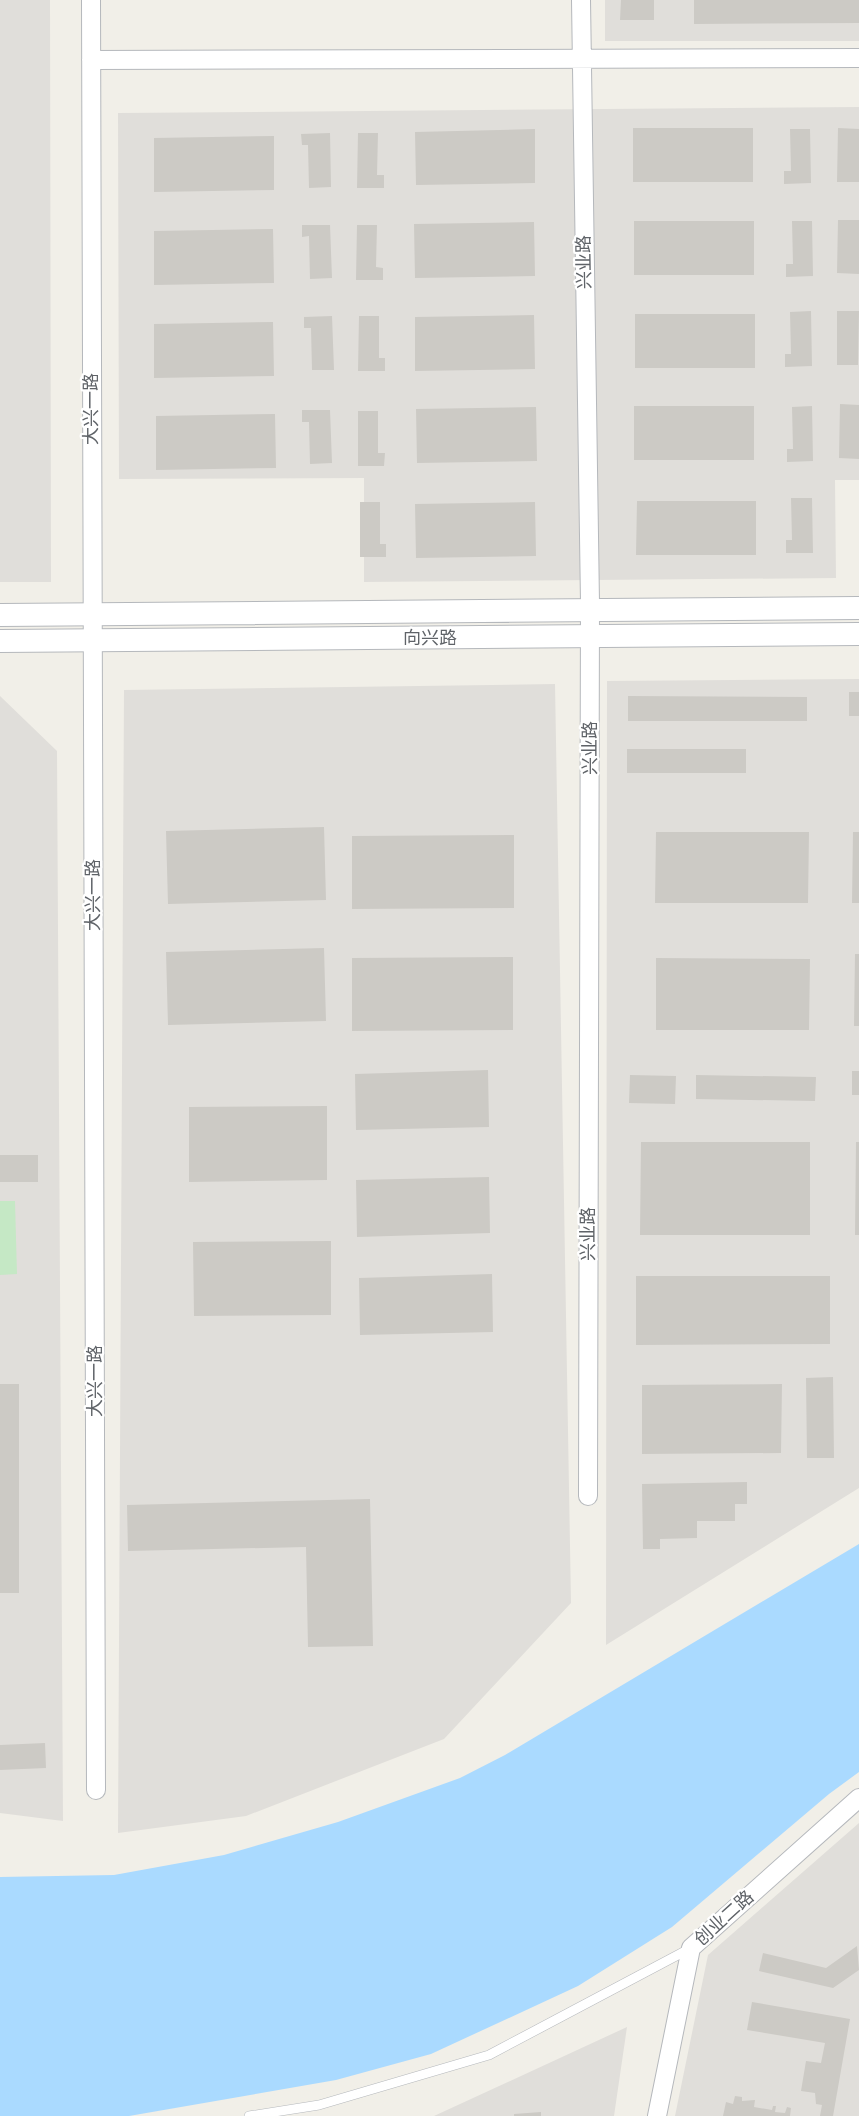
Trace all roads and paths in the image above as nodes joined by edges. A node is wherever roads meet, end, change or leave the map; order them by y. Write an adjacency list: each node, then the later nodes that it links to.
1 (91, 0): 5 (street, 大兴一路)
2 (581, 0): 4 (street, 兴业路)
3 (859, 58): 4 (street)
4 (581, 59): 5 (street); 7 (street, 兴业路)
5 (91, 60): 9 (street, 大兴一路)
6 (859, 608): 7 (street, 向兴路)
7 (590, 611): 9 (street, 向兴路); 11 (street, 兴业路)
8 (0, 615): 9 (street, 向兴路)
9 (92, 615): 12 (street, 大兴一路)
10 (859, 634): 11 (street, 向兴路)
11 (590, 636): 12 (street, 向兴路); 14 (street, 兴业路)
12 (92, 640): 13 (street, 向兴路); 15 (street, 大兴一路)
13 (0, 641)
14 (588, 1496)
15 (96, 1790)
16 (859, 1798): 17 (street, 创业二路)
17 (691, 1948): 18 (lane); 19 (street, 创业二路)
18 (249, 2116)
19 (657, 2116)

